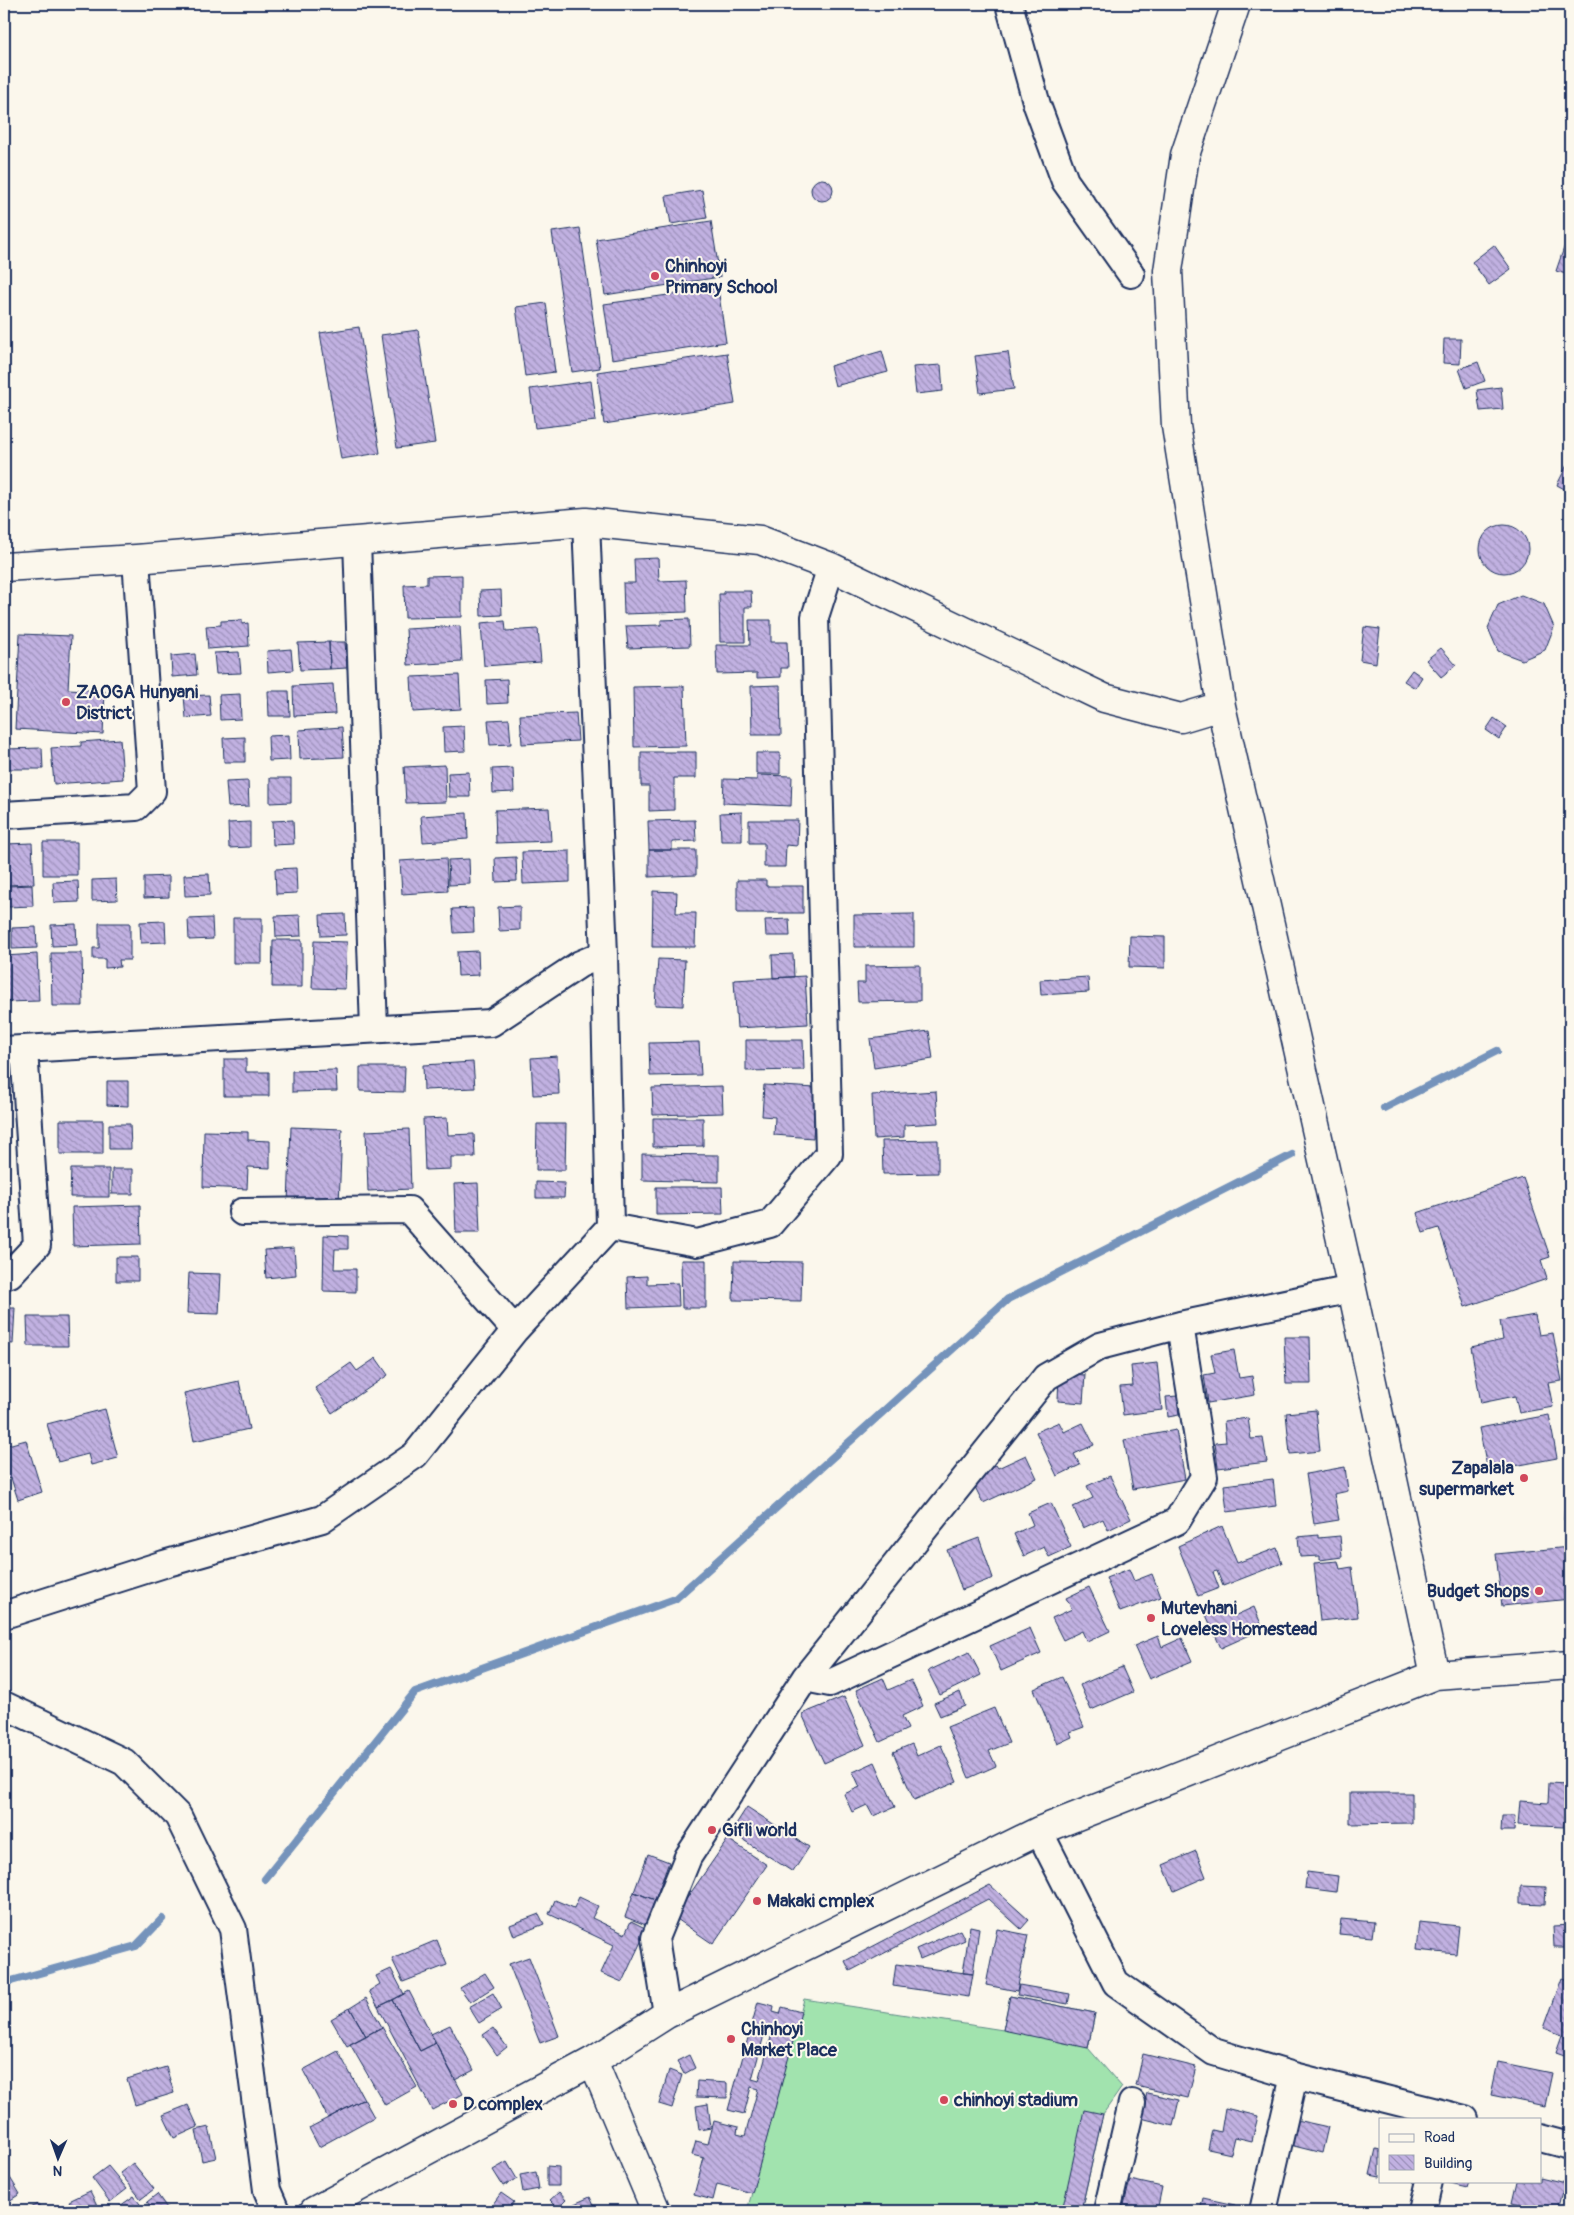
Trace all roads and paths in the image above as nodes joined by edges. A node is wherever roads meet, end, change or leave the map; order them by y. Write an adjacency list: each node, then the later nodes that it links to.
1 (1009, 4): 3 (street)
2 (1236, 4): 9 (street)
3 (1131, 274)
4 (586, 522): 5 (street); 8 (street); 11 (street)
5 (358, 541): 6 (street); 12 (street)
6 (136, 559): 7 (street); 10 (street)
7 (4, 567)
8 (831, 567): 9 (street); 15 (street)
9 (1221, 706): 17 (street)
10 (4, 815)
11 (604, 954): 12 (street); 15 (street)
12 (374, 1029): 13 (street)
13 (14, 1050): 16 (street)
14 (242, 1212): 19 (street)
15 (610, 1227): 19 (street)
16 (4, 1276)
17 (1352, 1289): 18 (street); 22 (street)
18 (1180, 1325): 23 (street); 23 (street)
19 (514, 1330): 20 (street)
20 (4, 1615)
21 (1570, 1665): 22 (street)
22 (1435, 1675): 25 (street)
23 (805, 1678): 26 (street)
24 (4, 1705): 34 (street)
25 (1039, 1831): 26 (street); 28 (street)
26 (667, 2014): 27 (street)
27 (593, 2061): 35 (street); 36 (street)
28 (1294, 2076): 30 (street); 38 (street)
29 (1132, 2103): 37 (street)
30 (1451, 2117)
31 (1542, 2139): 32 (street)
32 (1570, 2146)
33 (1429, 2182): 39 (street)
34 (276, 2211)
35 (314, 2211)
36 (656, 2211)
37 (1107, 2211)
38 (1263, 2211)
39 (1422, 2211)

